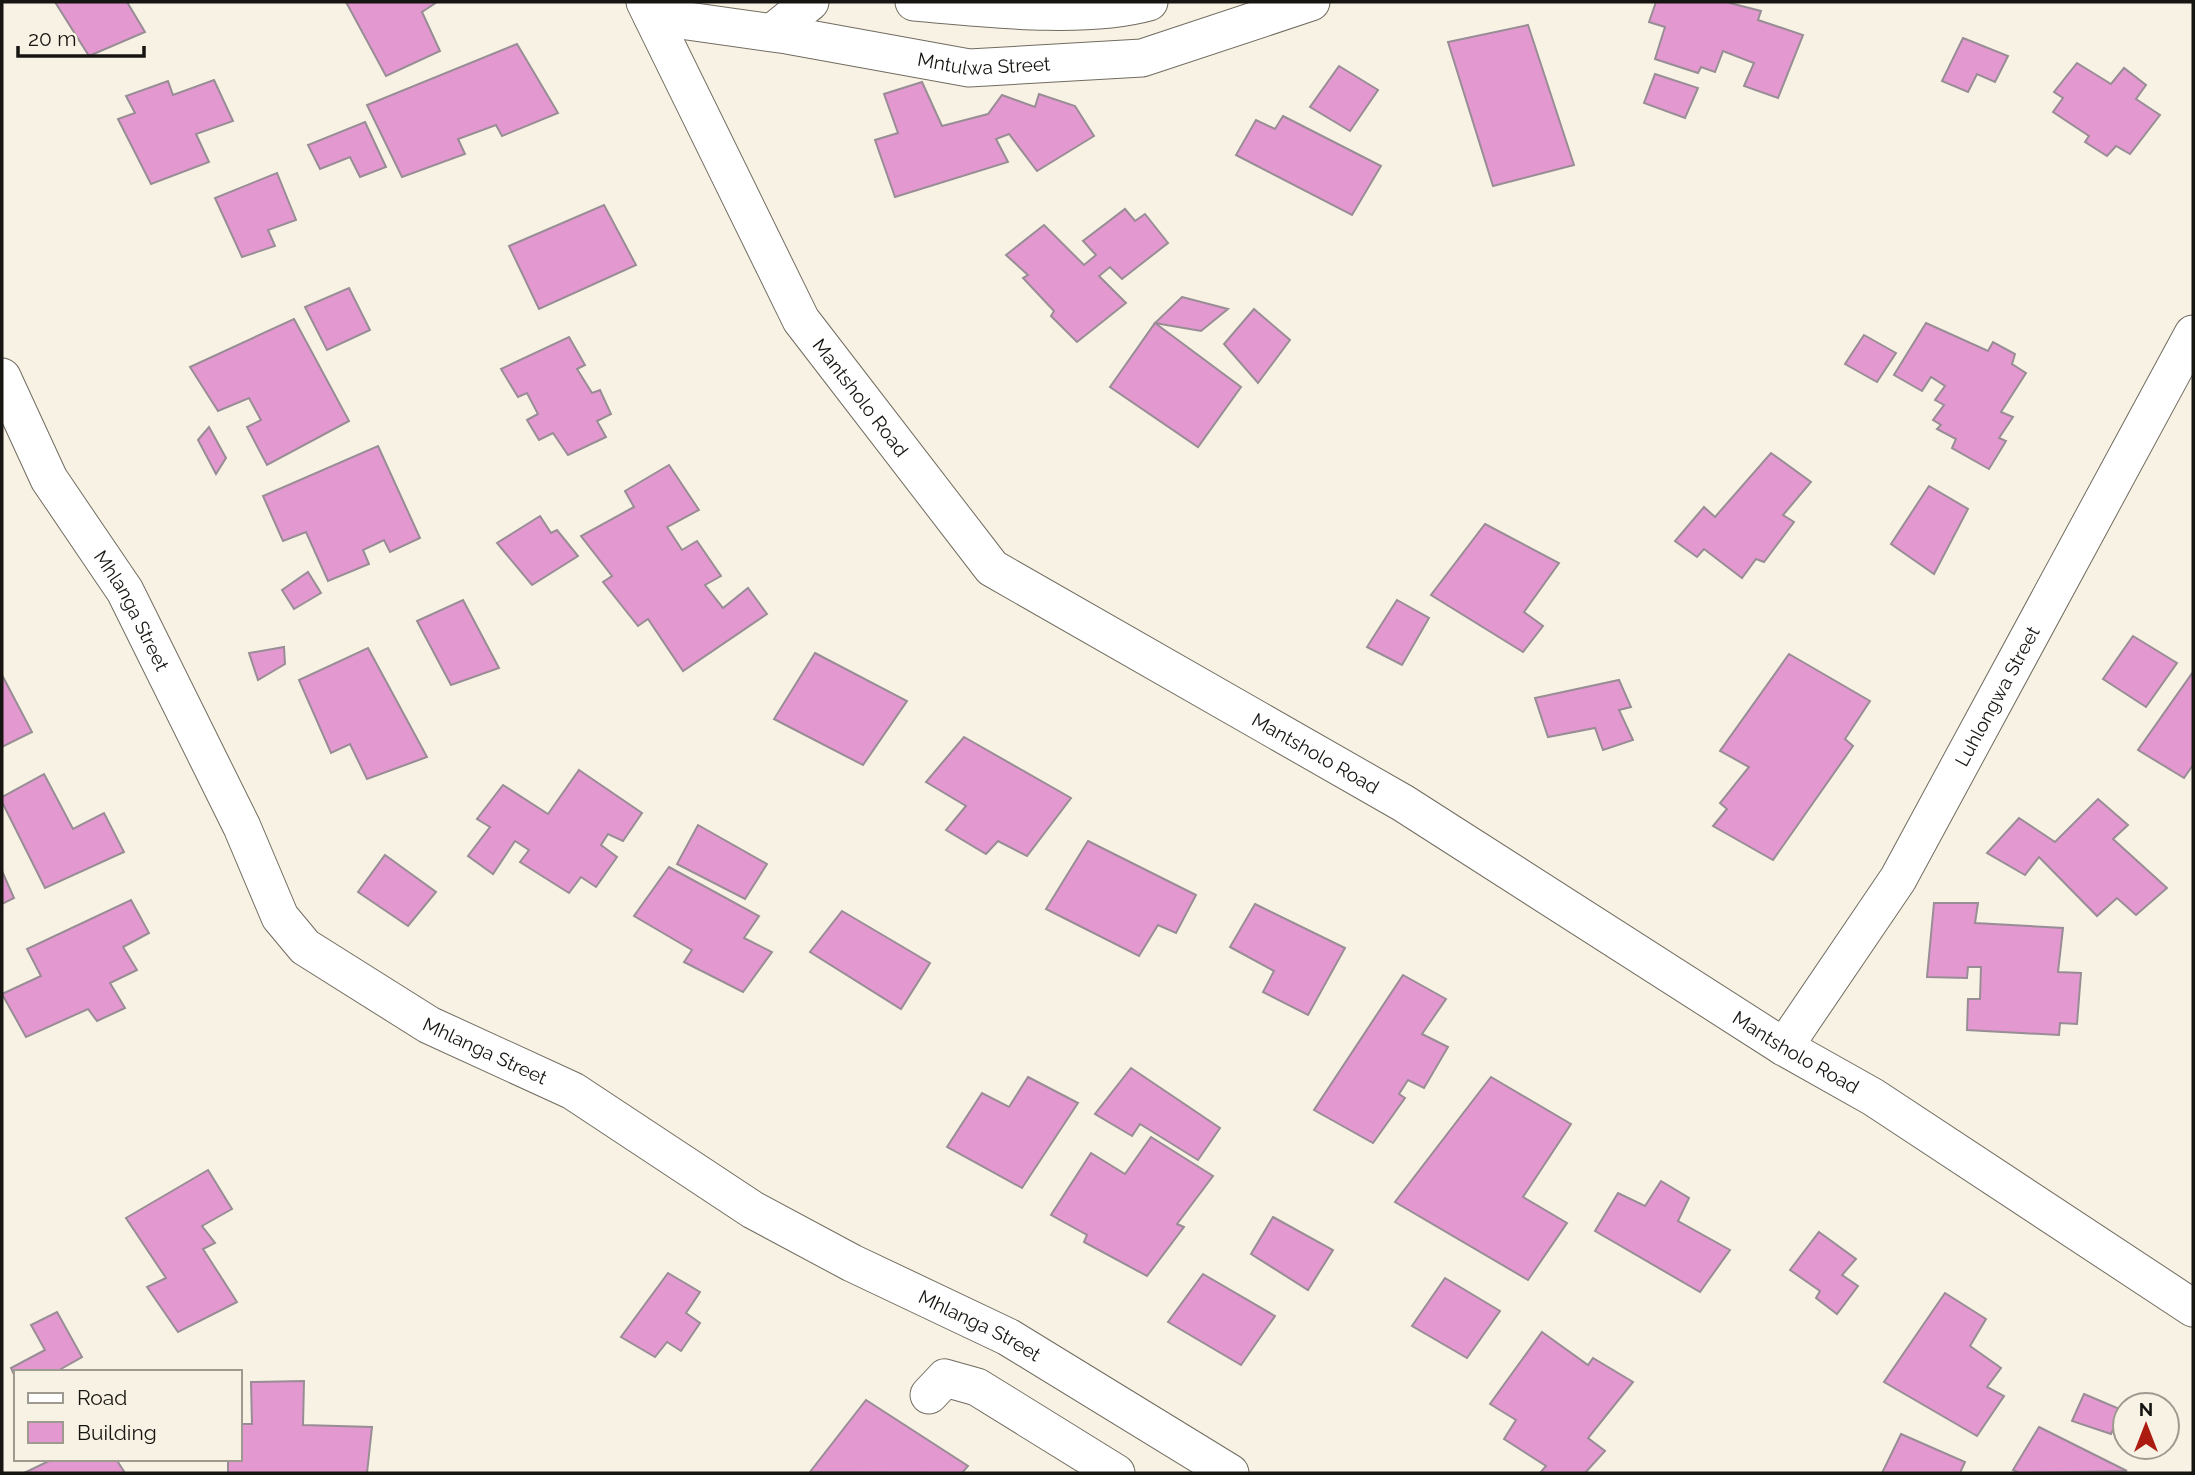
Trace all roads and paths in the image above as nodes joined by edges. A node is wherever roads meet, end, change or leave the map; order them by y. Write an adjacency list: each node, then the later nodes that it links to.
1 (810, 2): 6 (street)
2 (914, 2): 3 (street)
3 (1149, 2)
4 (1311, 2): 6 (street, Mntulwa Street)
5 (648, 9): 6 (street, Mntulwa Street); 9 (street, Mantsholo Road)
6 (773, 33)
7 (2193, 334): 9 (street, Luhlongwa Street)
8 (2, 377): 13 (street, Mhlanga Street)
9 (1784, 1047): 10 (street, Mantsholo Road)
10 (2193, 1308)
11 (929, 1395): 12 (street)
12 (1116, 1473)
13 (1230, 1473)

